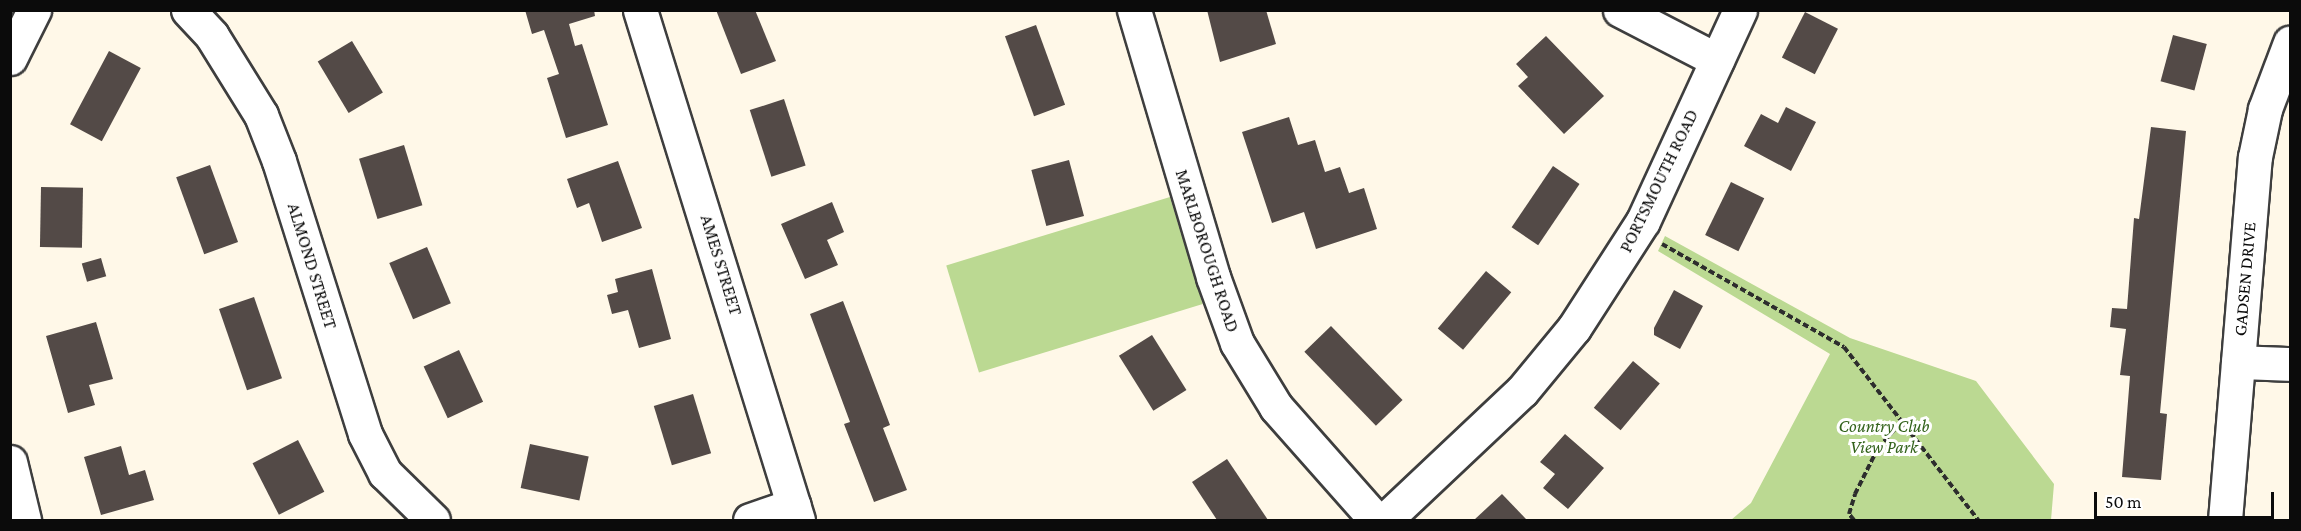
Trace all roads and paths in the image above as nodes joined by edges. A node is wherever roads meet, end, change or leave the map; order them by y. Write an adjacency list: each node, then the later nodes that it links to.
1 (34, 10): 8 (street)
2 (188, 10): 17 (street, ALMOND STREET)
3 (640, 10): 15 (street, AMES STREET)
4 (1134, 10): 19 (street, MARLBOROUGH ROAD)
5 (1620, 10): 9 (street)
6 (1740, 10): 9 (street, PORTSMOUTH ROAD)
7 (2290, 43): 11 (street, GADSEN DRIVE)
8 (10, 57)
9 (1717, 60): 10 (street, PORTSMOUTH ROAD)
10 (1637, 230): 13 (path); 20 (street, PORTSMOUTH ROAD)
11 (2238, 362): 12 (street); 23 (street, GADSEN DRIVE)
12 (2290, 364)
13 (1902, 421): 21 (path); 22 (path)
14 (10, 462): 16 (street)
15 (796, 513): 18 (street)
16 (24, 520)
17 (433, 520)
18 (750, 520)
19 (1376, 520)
20 (1385, 520)
21 (1854, 520)
22 (1978, 520)
23 (2225, 520)

